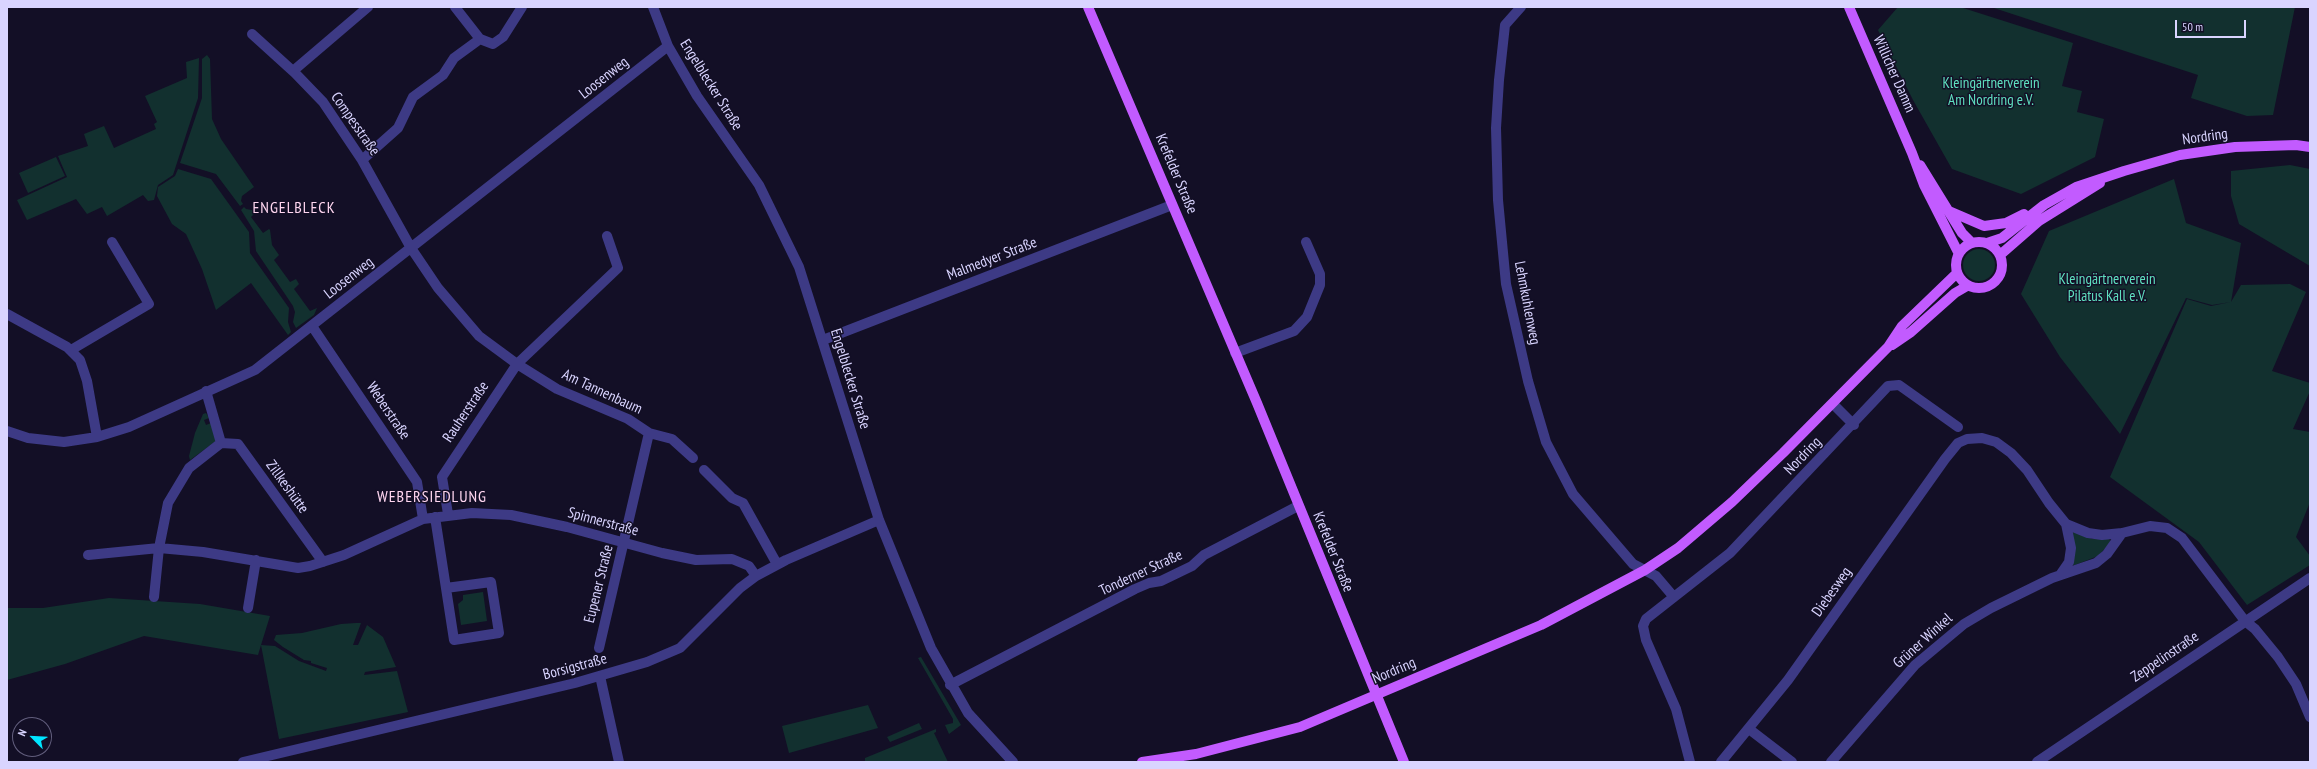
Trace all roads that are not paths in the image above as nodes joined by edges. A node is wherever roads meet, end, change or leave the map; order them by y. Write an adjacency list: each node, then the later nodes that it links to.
1 (368, 7): 11 (street)
2 (455, 7): 9 (street)
3 (522, 7): 9 (street)
4 (653, 7): 10 (street, Engelblecker Straße)
5 (1088, 7): 16 (main road, Krefelder Straße)
6 (1849, 7): 13 (main road, Willicher Damm)
7 (1514, 9): 59 (street, Lehmkuhlenweg)
8 (252, 34): 11 (street, Compesstraße)
9 (480, 39): 14 (street)
10 (668, 46): 24 (street, Loosenweg); 31 (street, Engelblecker Straße)
11 (293, 71): 14 (street, Compesstraße)
12 (2310, 147): 15 (main road, Nordring)
13 (1912, 153): 18 (main road, Willicher Damm); 25 (main road, Willicher Damm)
14 (362, 160): 24 (street, Compesstraße)
15 (2108, 178): 17 (main road, Nordring); 26 (main road, Nordring)
16 (1172, 205): 31 (street, Malmedyer Straße); 34 (main road, Krefelder Straße)
17 (2044, 205): 18 (main road); 23 (main road, Nordring)
18 (1948, 211): 22 (main road, Willicher Damm)
19 (606, 236): 35 (street)
20 (112, 242): 33 (street)
21 (1306, 242): 34 (street)
22 (1972, 243): 23 (main road); 25 (main road)
23 (1987, 243): 26 (main road)
24 (411, 248): 30 (street, Loosenweg); 35 (street, Am Tannenbaum)
25 (1959, 254): 27 (main road)
26 (2000, 255): 28 (main road)
27 (1957, 273): 28 (main road); 32 (main road, Nordring)
28 (1968, 286): 32 (main road, Nordring)
29 (7, 314): 33 (street)
30 (312, 326): 36 (street, Loosenweg); 49 (street, Weberstraße)
31 (822, 340): 50 (street, Engelblecker Straße)
32 (1888, 347): 37 (main road, Nordring)
33 (71, 350): 42 (street)
34 (1235, 353): 46 (main road, Krefelder Straße)
35 (517, 364): 41 (street, Am Tannenbaum); 47 (street, Rauherstraße)
36 (206, 391): 42 (street, Loosenweg); 43 (street)
37 (1833, 404): 38 (street); 59 (main road, Nordring)
38 (1854, 425): 39 (street, Nordring); 64 (street, Nordring)
39 (1958, 427)
40 (7, 432): 42 (street, Loosenweg)
41 (649, 433): 44 (street, Am Tannenbaum); 53 (street, Eupener Straße)
42 (96, 438)
43 (221, 443): 54 (street); 57 (street, Zillkeshütte)
44 (693, 458)
45 (704, 470): 58 (street)
46 (1298, 506): 70 (street, Tonderner Straße); 71 (main road, Krefelder Straße)
47 (448, 514): 48 (street, Spinnerstraße); 53 (street, Spinnerstraße)
48 (435, 517): 49 (street, Spinnerstraße); 63 (street)
49 (423, 519): 57 (street, Spinnerstraße)
50 (879, 520): 58 (street, Borsigstraße); 70 (street, Engelblecker Straße)
51 (2066, 524): 52 (street); 60 (street); 73 (street, Diebesweg)
52 (2122, 533): 60 (street, Grüner Winkel); 67 (street)
53 (625, 542): 61 (street, Spinnerstraße); 68 (street, Eupener Straße)
54 (159, 548): 55 (street); 56 (street); 65 (street)
55 (88, 555)
56 (256, 560): 57 (street); 66 (street)
57 (322, 562)
58 (777, 564): 61 (street, Borsigstraße)
59 (1645, 570): 64 (street); 71 (main road, Nordring)
60 (2060, 575): 82 (street, Grüner Winkel)
61 (756, 576): 69 (street, Borsigstraße)
62 (2310, 578): 67 (street, Zeppelinstraße)
63 (446, 588): 63 (street)
64 (1673, 596): 79 (street, Nordring)
65 (154, 597)
66 (248, 608)
67 (2245, 621): 72 (street); 83 (street, Zeppelinstraße)
68 (599, 648)
69 (600, 676): 74 (street, Borsigstraße); 75 (street)
70 (950, 685): 76 (street, Engelblecker Straße)
71 (1376, 695): 77 (main road, Nordring); 78 (main road, Krefelder Straße)
72 (2310, 717)
73 (1749, 729): 80 (street, Diebesweg); 81 (street)
74 (243, 762)
75 (619, 762)
76 (1013, 762)
77 (1142, 762)
78 (1404, 762)
79 (1690, 762)
80 (1721, 762)
81 (1792, 762)
82 (1831, 762)
83 (2037, 762)

